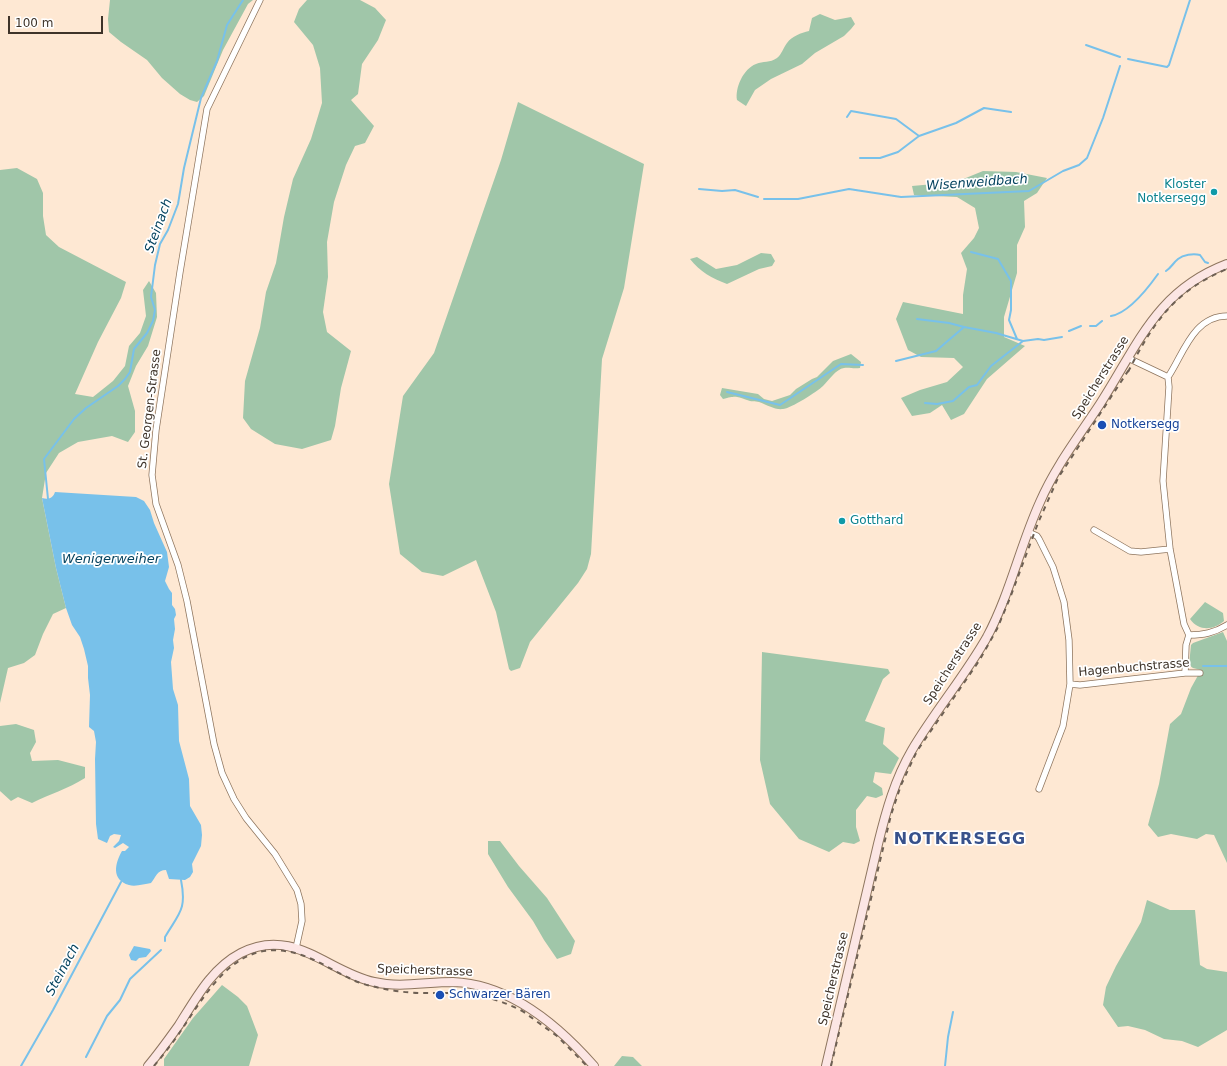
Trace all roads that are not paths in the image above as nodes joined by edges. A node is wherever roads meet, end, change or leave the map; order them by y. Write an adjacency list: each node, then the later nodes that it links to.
1 (260, 0): 15 (street, St. Georgen-Strasse)
2 (1227, 264): 4 (main road, Speicherstrasse)
3 (1227, 316): 5 (street)
4 (1128, 358): 5 (street); 7 (main road, Speicherstrasse)
5 (1168, 377): 8 (street)
6 (1094, 530): 8 (street)
7 (1028, 532): 13 (street); 18 (main road, Speicherstrasse)
8 (1170, 549): 10 (street)
9 (1227, 625): 10 (street)
10 (1189, 635): 11 (street)
11 (1185, 673): 12 (street, Hagenbuchstrasse); 13 (street, Hagenbuchstrasse)
12 (1200, 673)
13 (1070, 684): 14 (street)
14 (1039, 789)
15 (296, 948): 16 (main road, Speicherstrasse); 17 (main road, Speicherstrasse)
16 (148, 1066)
17 (594, 1066)
18 (826, 1066)

